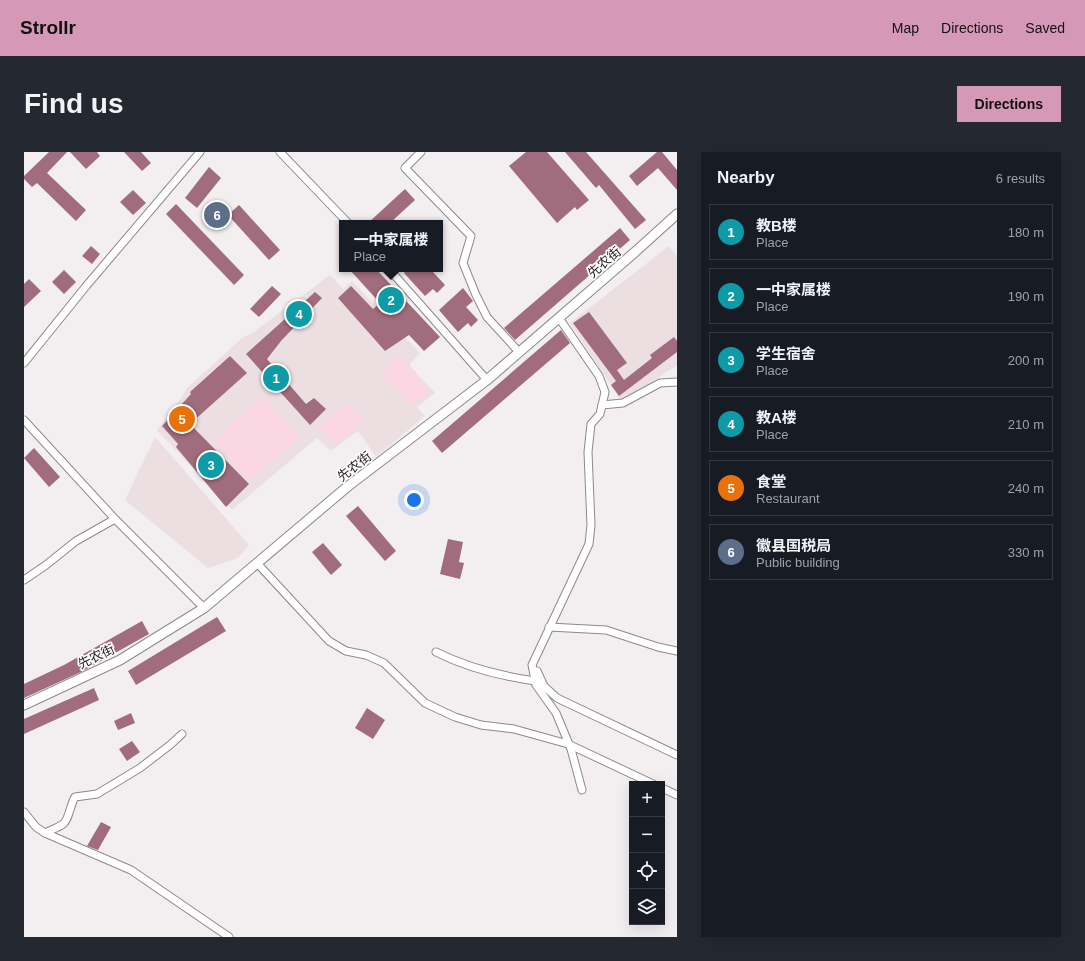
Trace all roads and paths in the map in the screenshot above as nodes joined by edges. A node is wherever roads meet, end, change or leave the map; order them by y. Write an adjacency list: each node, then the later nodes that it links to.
1 (200, 152): 9 (street)
2 (280, 152): 5 (street)
3 (421, 152): 8 (street)
4 (677, 214): 7 (main road, 先农街)
5 (345, 220)
6 (392, 272): 10 (street)
7 (559, 318): 8 (main road, 先农街); 12 (street)
8 (519, 352): 10 (main road, 先农街)
9 (24, 363)
10 (487, 380): 15 (main road, 先农街)
11 (677, 382): 12 (street)
12 (602, 405): 18 (street)
13 (24, 420): 14 (street)
14 (115, 519): 16 (street); 17 (street)
15 (257, 563): 17 (main road, 先农街); 25 (street)
16 (24, 580)
17 (204, 608): 23 (main road, 先农街)
18 (548, 627): 19 (street); 21 (street)
19 (677, 651)
20 (436, 652): 22 (street)
21 (532, 665): 22 (street); 26 (street)
22 (535, 682): 25 (street)
23 (24, 704)
24 (182, 734): 32 (street)
25 (568, 744): 27 (street); 29 (street)
26 (677, 755)
27 (647, 781)
28 (665, 789): 30 (street)
29 (582, 790)
30 (677, 795)
31 (24, 812): 32 (street)
32 (45, 833): 33 (street)
33 (229, 937)

